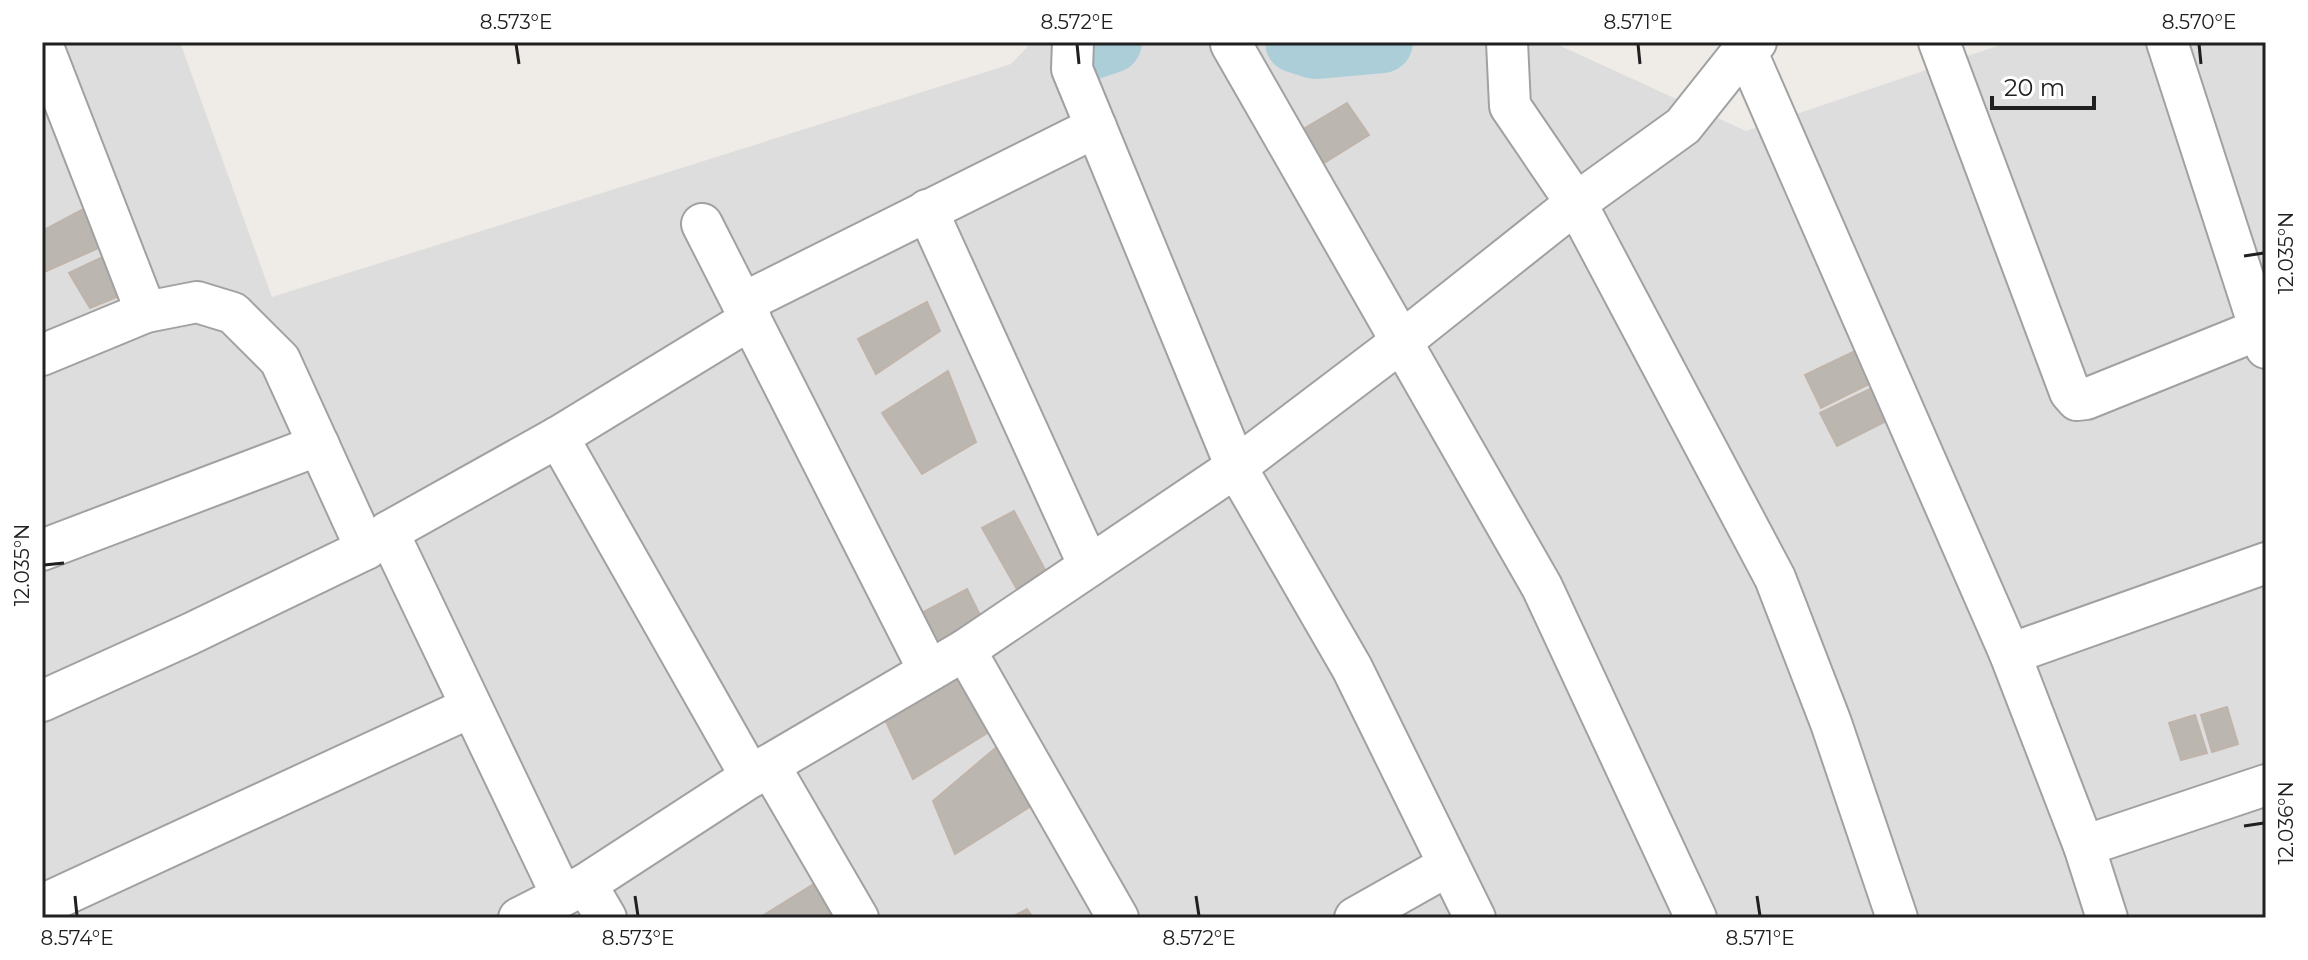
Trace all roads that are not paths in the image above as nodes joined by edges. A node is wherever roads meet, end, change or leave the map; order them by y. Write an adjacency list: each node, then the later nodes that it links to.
1 (1073, 42): 8 (street)
2 (1507, 42): 9 (street)
3 (1939, 42): 14 (street)
4 (2167, 42): 14 (street)
5 (42, 44): 13 (street)
6 (1231, 44): 15 (street)
7 (1750, 45): 9 (street); 25 (street)
8 (1096, 127): 10 (street); 19 (street)
9 (1576, 203): 15 (street); 42 (street)
10 (927, 210): 12 (street); 23 (street)
11 (702, 224): 12 (street)
12 (747, 311): 17 (street); 26 (street)
13 (146, 312): 16 (street); 18 (street)
14 (2263, 338)
15 (1401, 342): 19 (street); 41 (street)
16 (42, 355)
17 (558, 437): 20 (street); 29 (street)
18 (319, 445): 20 (street); 21 (street)
19 (1236, 467): 23 (street); 32 (street)
20 (377, 540): 27 (street); 28 (street)
21 (42, 550)
22 (2266, 563): 25 (street)
23 (1089, 566): 24 (street)
24 (965, 650): 26 (street); 38 (street)
25 (2010, 654): 31 (street)
26 (929, 671): 29 (street)
27 (42, 701)
28 (471, 707): 33 (street); 34 (street)
29 (760, 771): 33 (street); 37 (street)
30 (2266, 785): 31 (street)
31 (2084, 846): 43 (street)
32 (1449, 865): 39 (street); 40 (street)
33 (574, 890): 35 (street); 36 (street)
34 (42, 905)
35 (519, 918)
36 (606, 918)
37 (858, 918)
38 (1118, 918)
39 (1355, 918)
40 (1475, 918)
41 (1696, 918)
42 (1897, 918)
43 (2107, 918)

